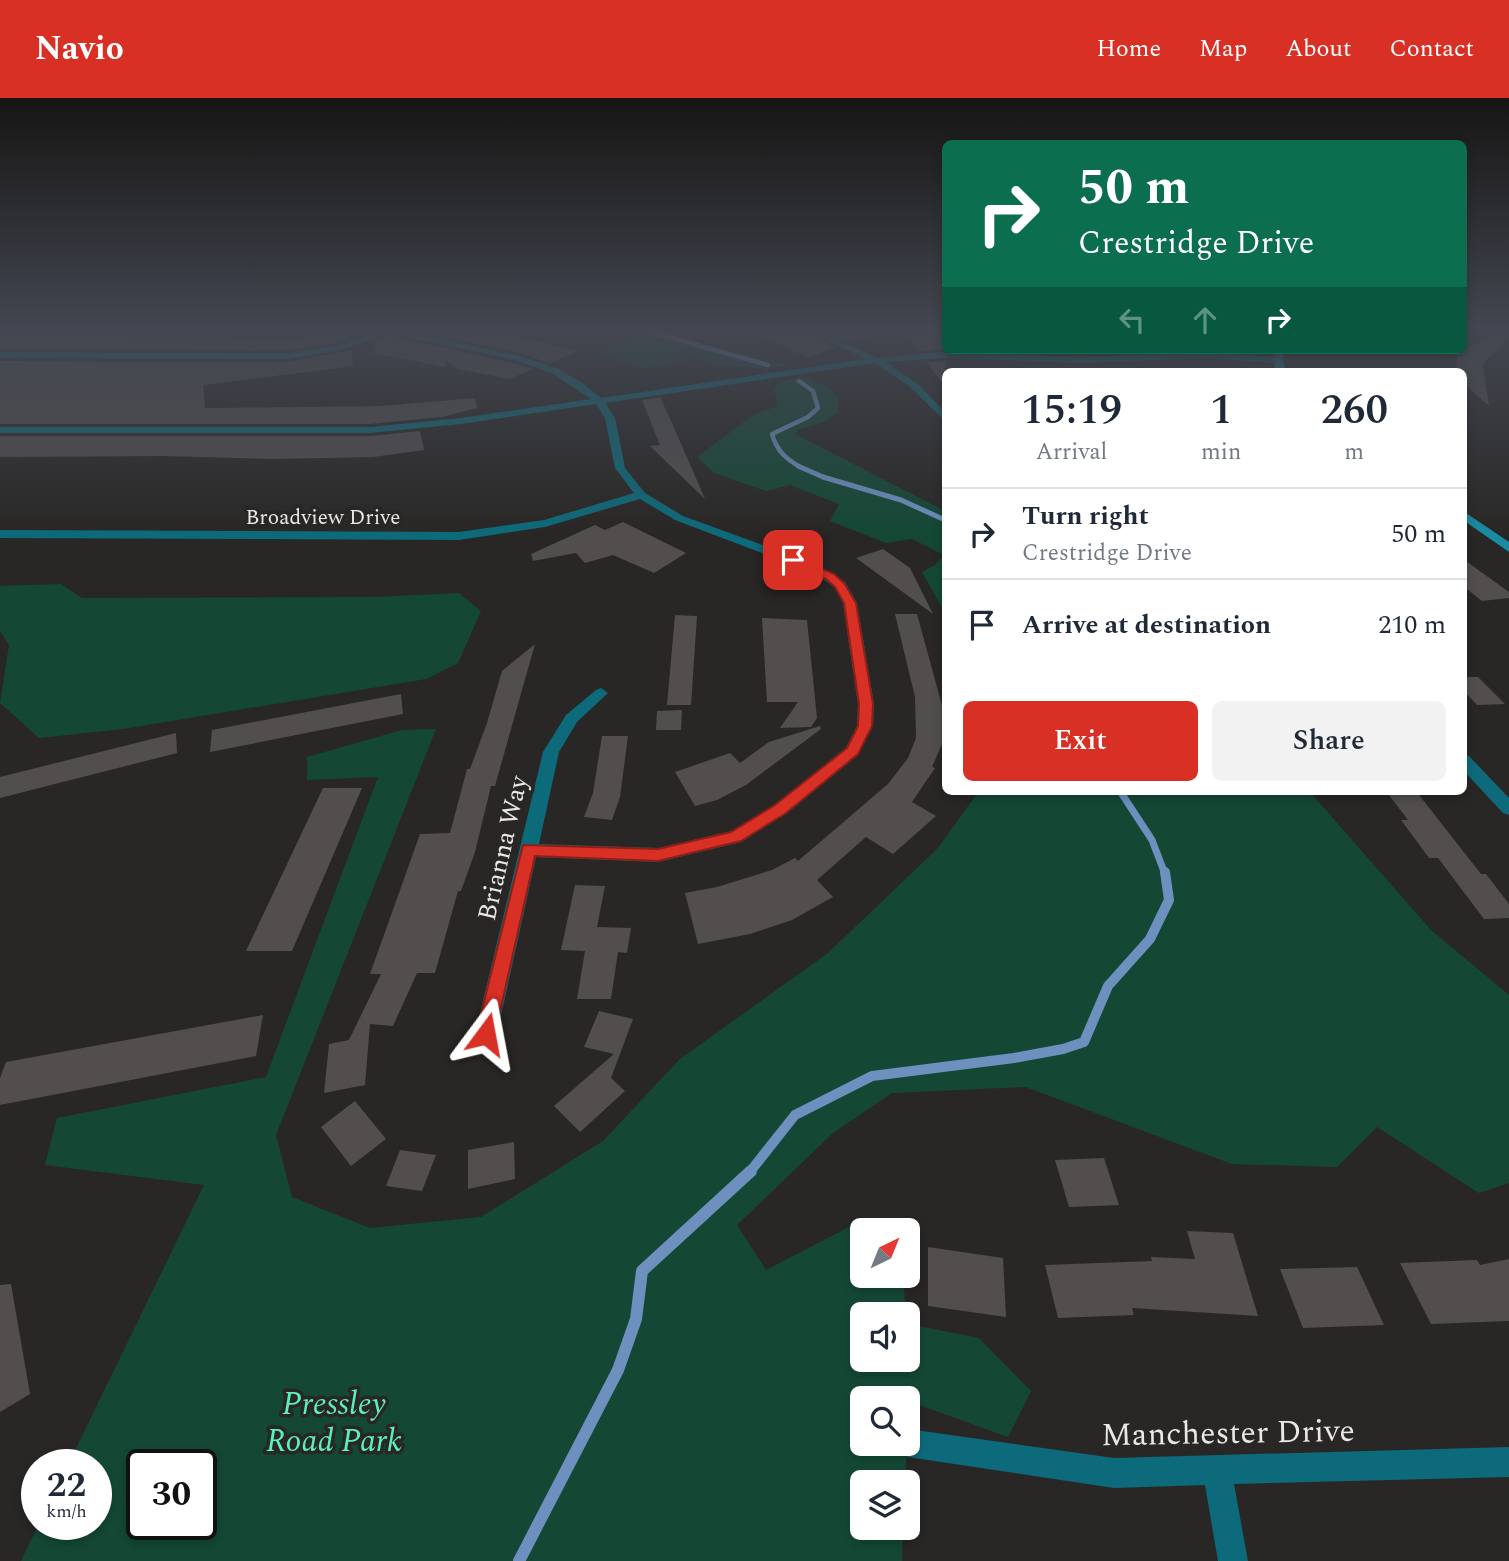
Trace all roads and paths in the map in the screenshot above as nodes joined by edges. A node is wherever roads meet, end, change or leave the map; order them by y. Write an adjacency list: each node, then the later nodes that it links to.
1 (611, 399): 3 (street)
2 (928, 399): 4 (street)
3 (599, 401): 5 (street); 6 (street)
4 (942, 415)
5 (0, 430)
6 (641, 495): 8 (street, Broadview Drive); 13 (street)
7 (1467, 518): 9 (main road)
8 (0, 534)
9 (1509, 548)
10 (601, 693): 13 (street, Brianna Way)
11 (1467, 764): 12 (street)
12 (1509, 808)
13 (528, 850): 14 (street, Brianna Way)
14 (486, 1034)
15 (920, 1445): 17 (street, Manchester Drive)
16 (1509, 1462): 17 (street, Manchester Drive)
17 (1217, 1470): 18 (street)
18 (1233, 1561)

